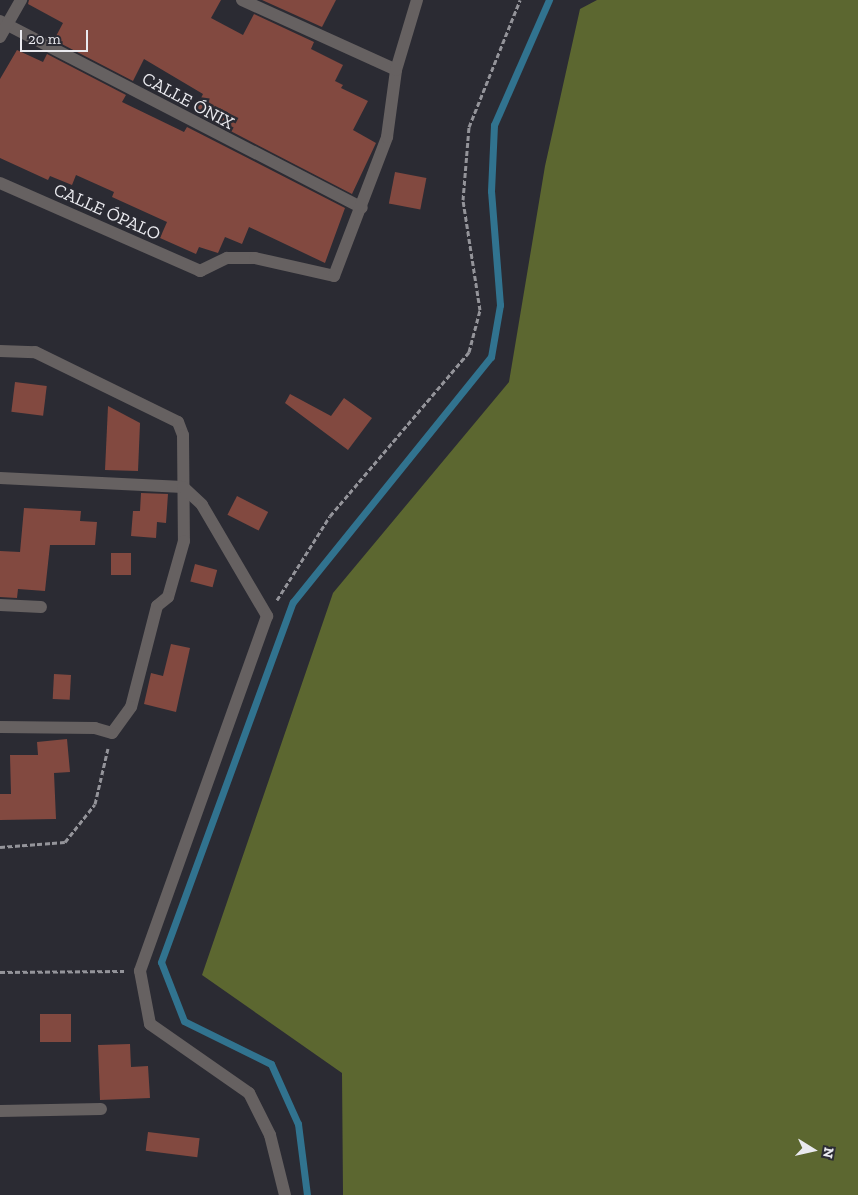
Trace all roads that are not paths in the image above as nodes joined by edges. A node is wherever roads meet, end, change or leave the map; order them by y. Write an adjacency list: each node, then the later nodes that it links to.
1 (22, 0): 4 (street)
2 (242, 0): 6 (street)
3 (417, 0): 6 (street)
4 (4, 24): 5 (street); 8 (street, CALLE ÓNIX)
5 (0, 37)
6 (396, 70): 8 (street)
7 (0, 183): 8 (street, CALLE ÓPALO)
8 (362, 208)
9 (0, 351): 11 (street)
10 (0, 478): 11 (street)
11 (184, 487): 14 (street); 17 (street)
12 (0, 605): 13 (street)
13 (40, 607)
14 (0, 727)
15 (101, 1109): 16 (street)
16 (0, 1111)
17 (285, 1195)

